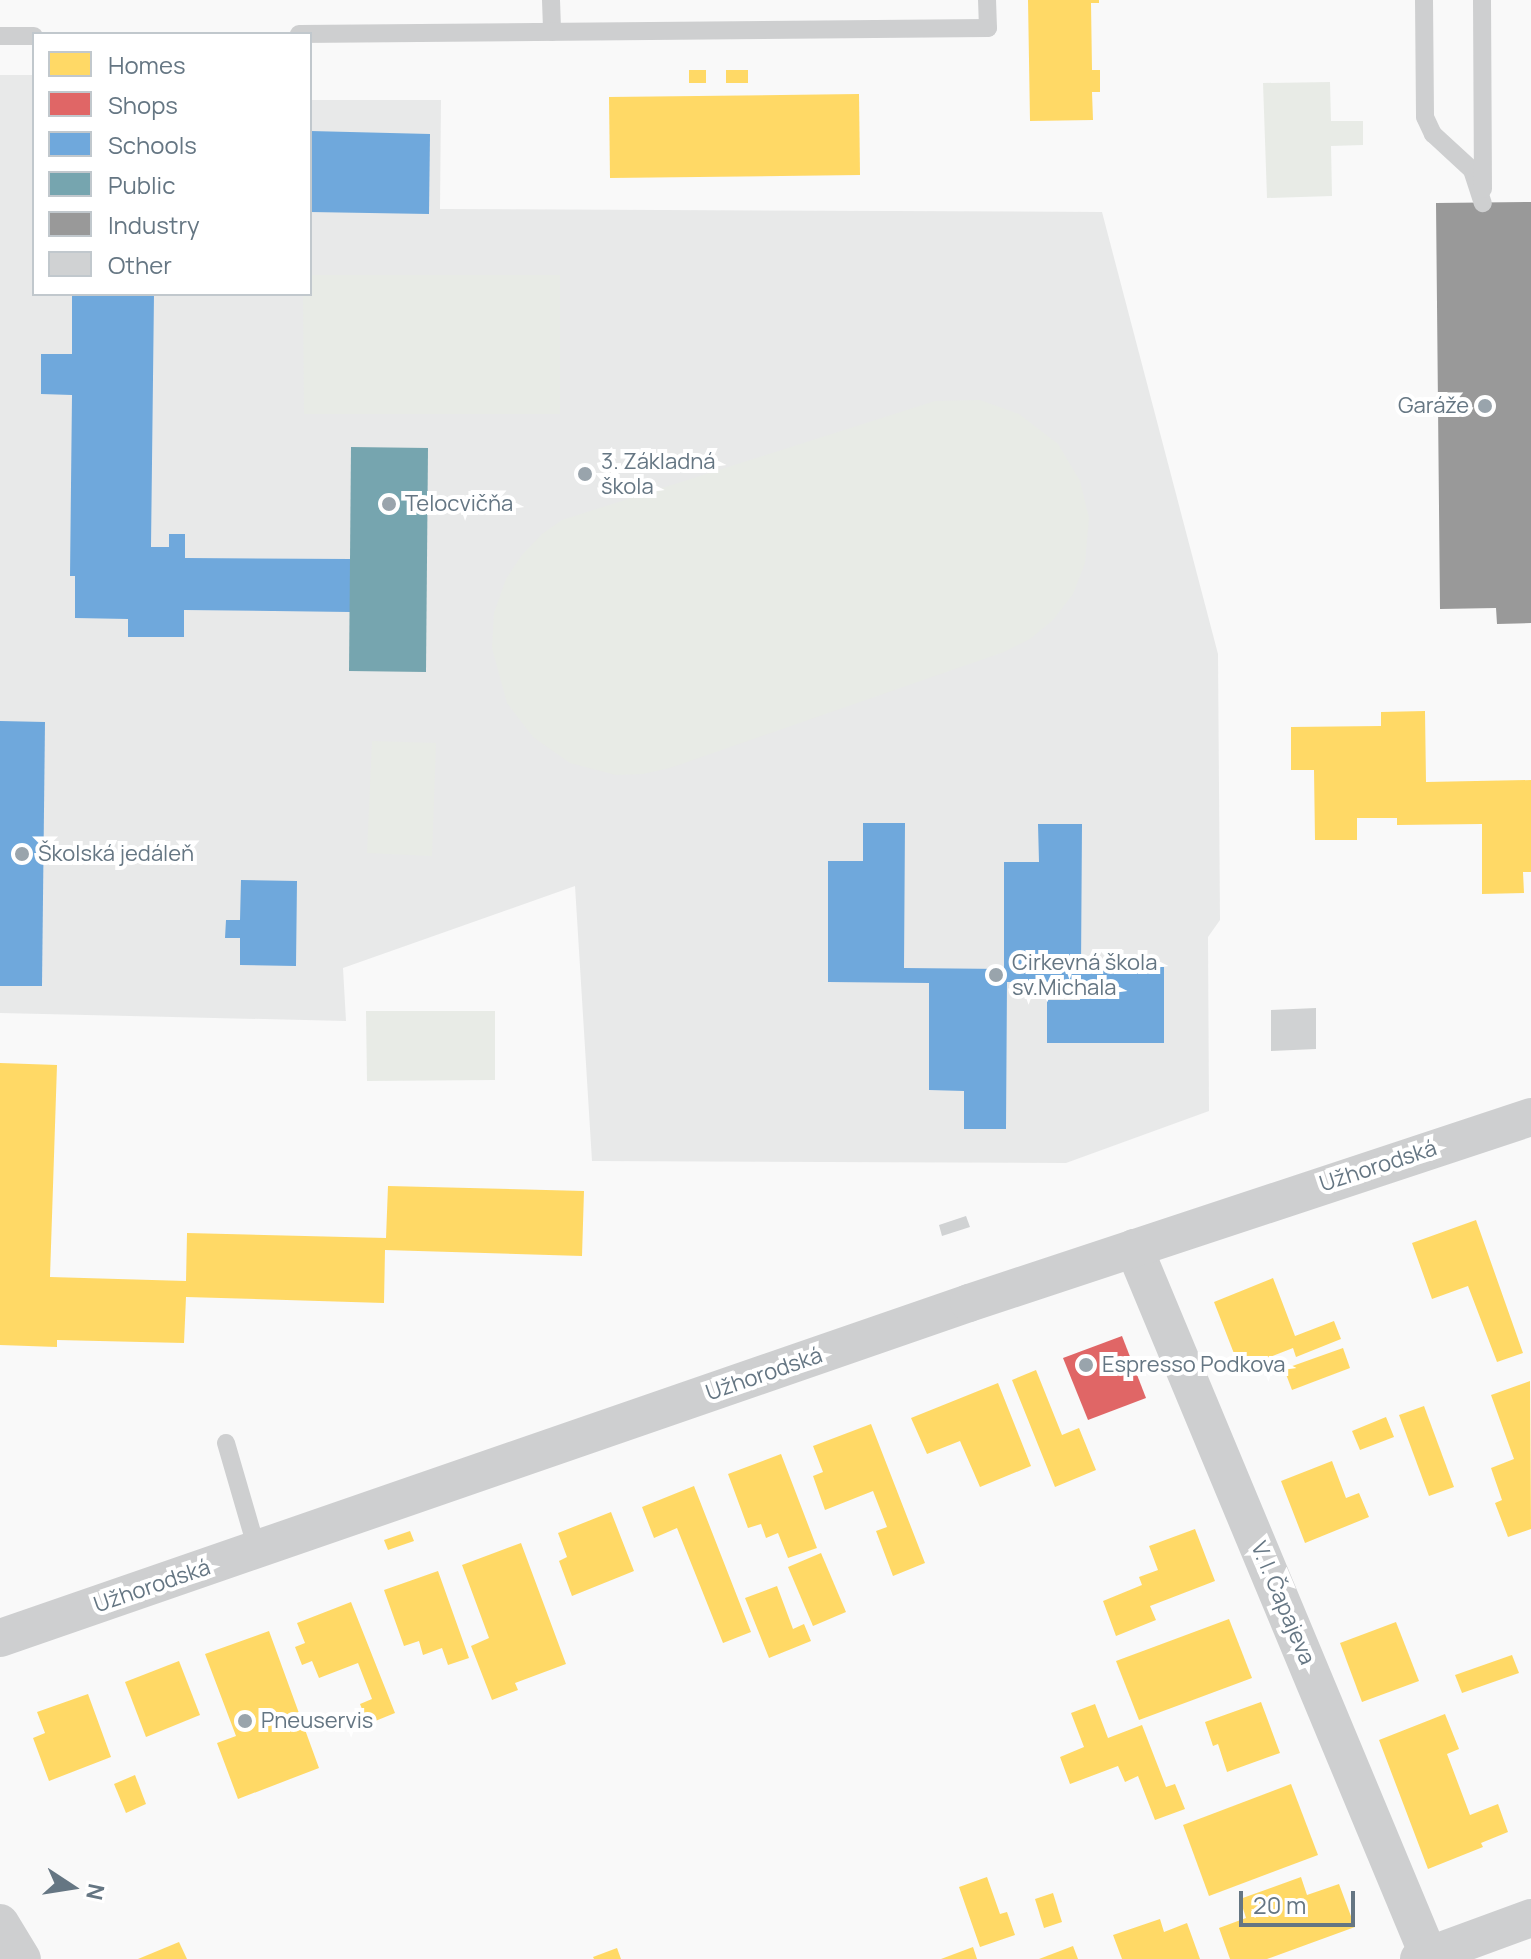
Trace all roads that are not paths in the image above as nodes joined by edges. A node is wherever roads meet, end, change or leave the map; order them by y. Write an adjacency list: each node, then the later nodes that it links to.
1 (551, 0): 5 (lane)
2 (987, 0): 5 (lane)
3 (1424, 0): 4 (lane)
4 (1482, 0)
5 (552, 32): 6 (lane)
6 (312, 34)
7 (0, 36): 8 (lane)
8 (32, 36)
9 (1531, 1117): 10 (street, Užhorodská)
10 (1134, 1248): 12 (street, Užhorodská); 16 (street, V. I. Čapajeva)
11 (226, 1443): 12 (lane)
12 (257, 1550): 13 (street, Užhorodská)
13 (0, 1638)
14 (1531, 1918): 16 (street)
15 (0, 1923): 17 (street)
16 (1426, 1958)
17 (22, 1959)

